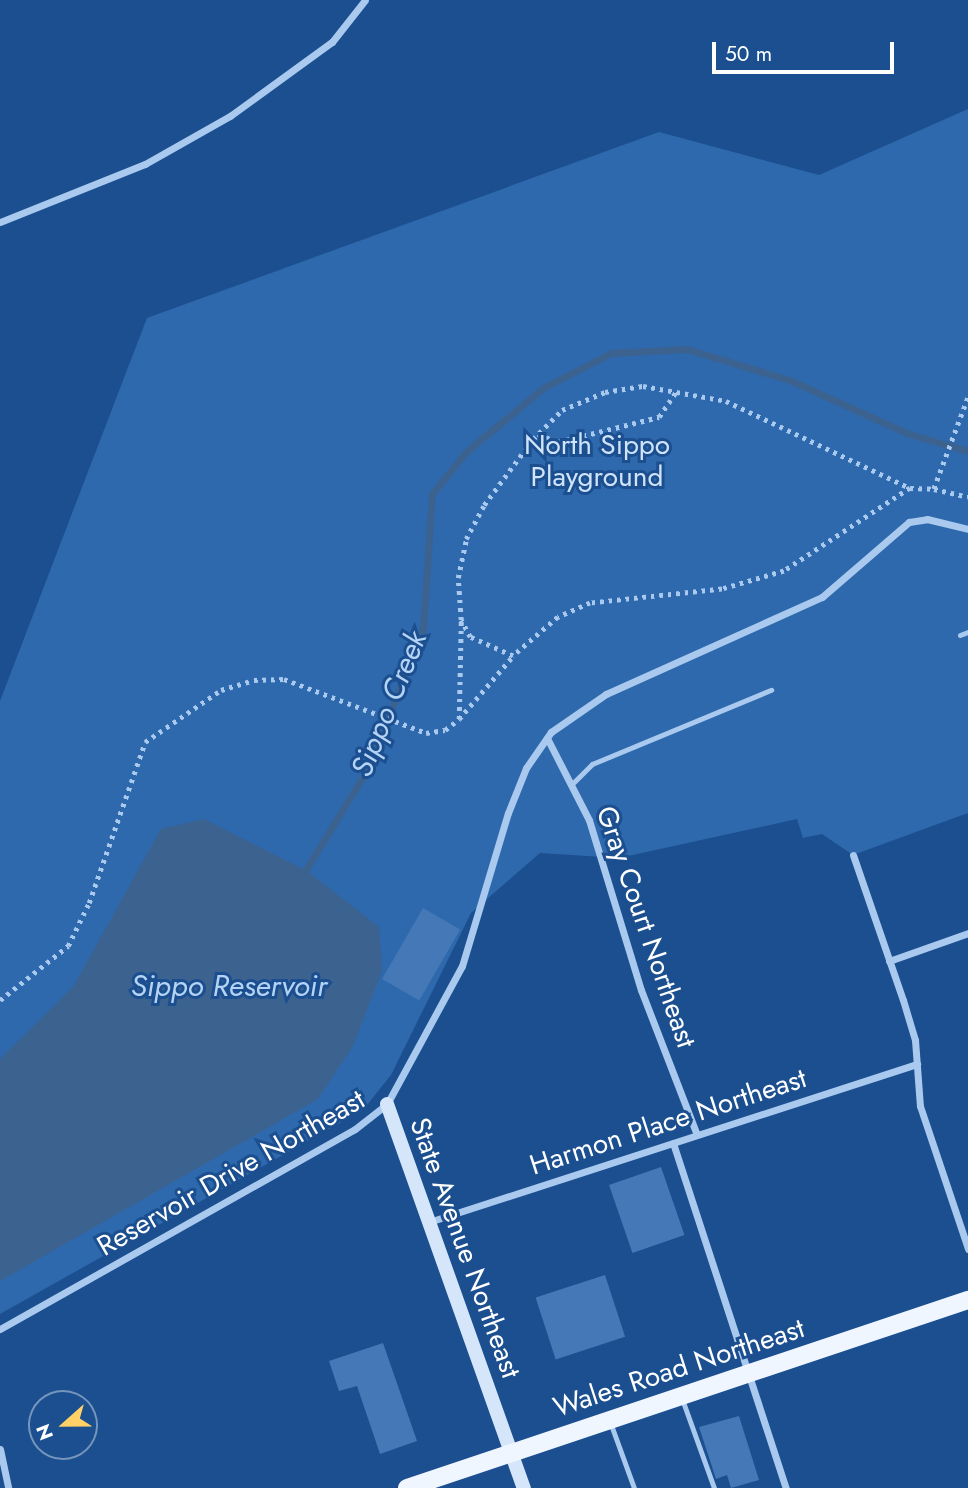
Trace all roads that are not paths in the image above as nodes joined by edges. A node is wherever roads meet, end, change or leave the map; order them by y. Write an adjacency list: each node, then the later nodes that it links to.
1 (365, 0): 2 (street)
2 (0, 222)
3 (968, 530): 7 (street, Reservoir Drive Northeast)
4 (968, 632): 5 (lane)
5 (960, 635)
6 (771, 690): 8 (lane)
7 (547, 738): 8 (street, Gray Court Northeast); 13 (street, Reservoir Drive Northeast)
8 (573, 783): 14 (street, Gray Court Northeast)
9 (853, 855): 11 (street)
10 (968, 933): 11 (street)
11 (889, 961): 12 (street)
12 (917, 1064): 14 (street, Harmon Place Northeast); 17 (street)
13 (387, 1104): 16 (street, State Avenue Northeast); 19 (street, Reservoir Drive Northeast)
14 (697, 1135): 15 (street, Harmon Place Northeast)
15 (673, 1143): 16 (street, Harmon Place Northeast); 20 (street)
16 (432, 1221): 24 (street, State Avenue Northeast)
17 (968, 1249)
18 (968, 1300): 20 (main road, Wales Road Northeast)
19 (0, 1329)
20 (746, 1374): 21 (main road, Wales Road Northeast); 30 (street)
21 (680, 1395): 22 (main road, Wales Road Northeast); 29 (lane)
22 (609, 1419): 24 (main road, Wales Road Northeast); 28 (lane)
23 (0, 1449): 25 (street)
24 (513, 1452): 26 (main road, Wales Road Northeast); 27 (street, State Avenue Northeast)
25 (8, 1488)
26 (407, 1488)
27 (524, 1488)
28 (634, 1488)
29 (714, 1488)
30 (786, 1488)

